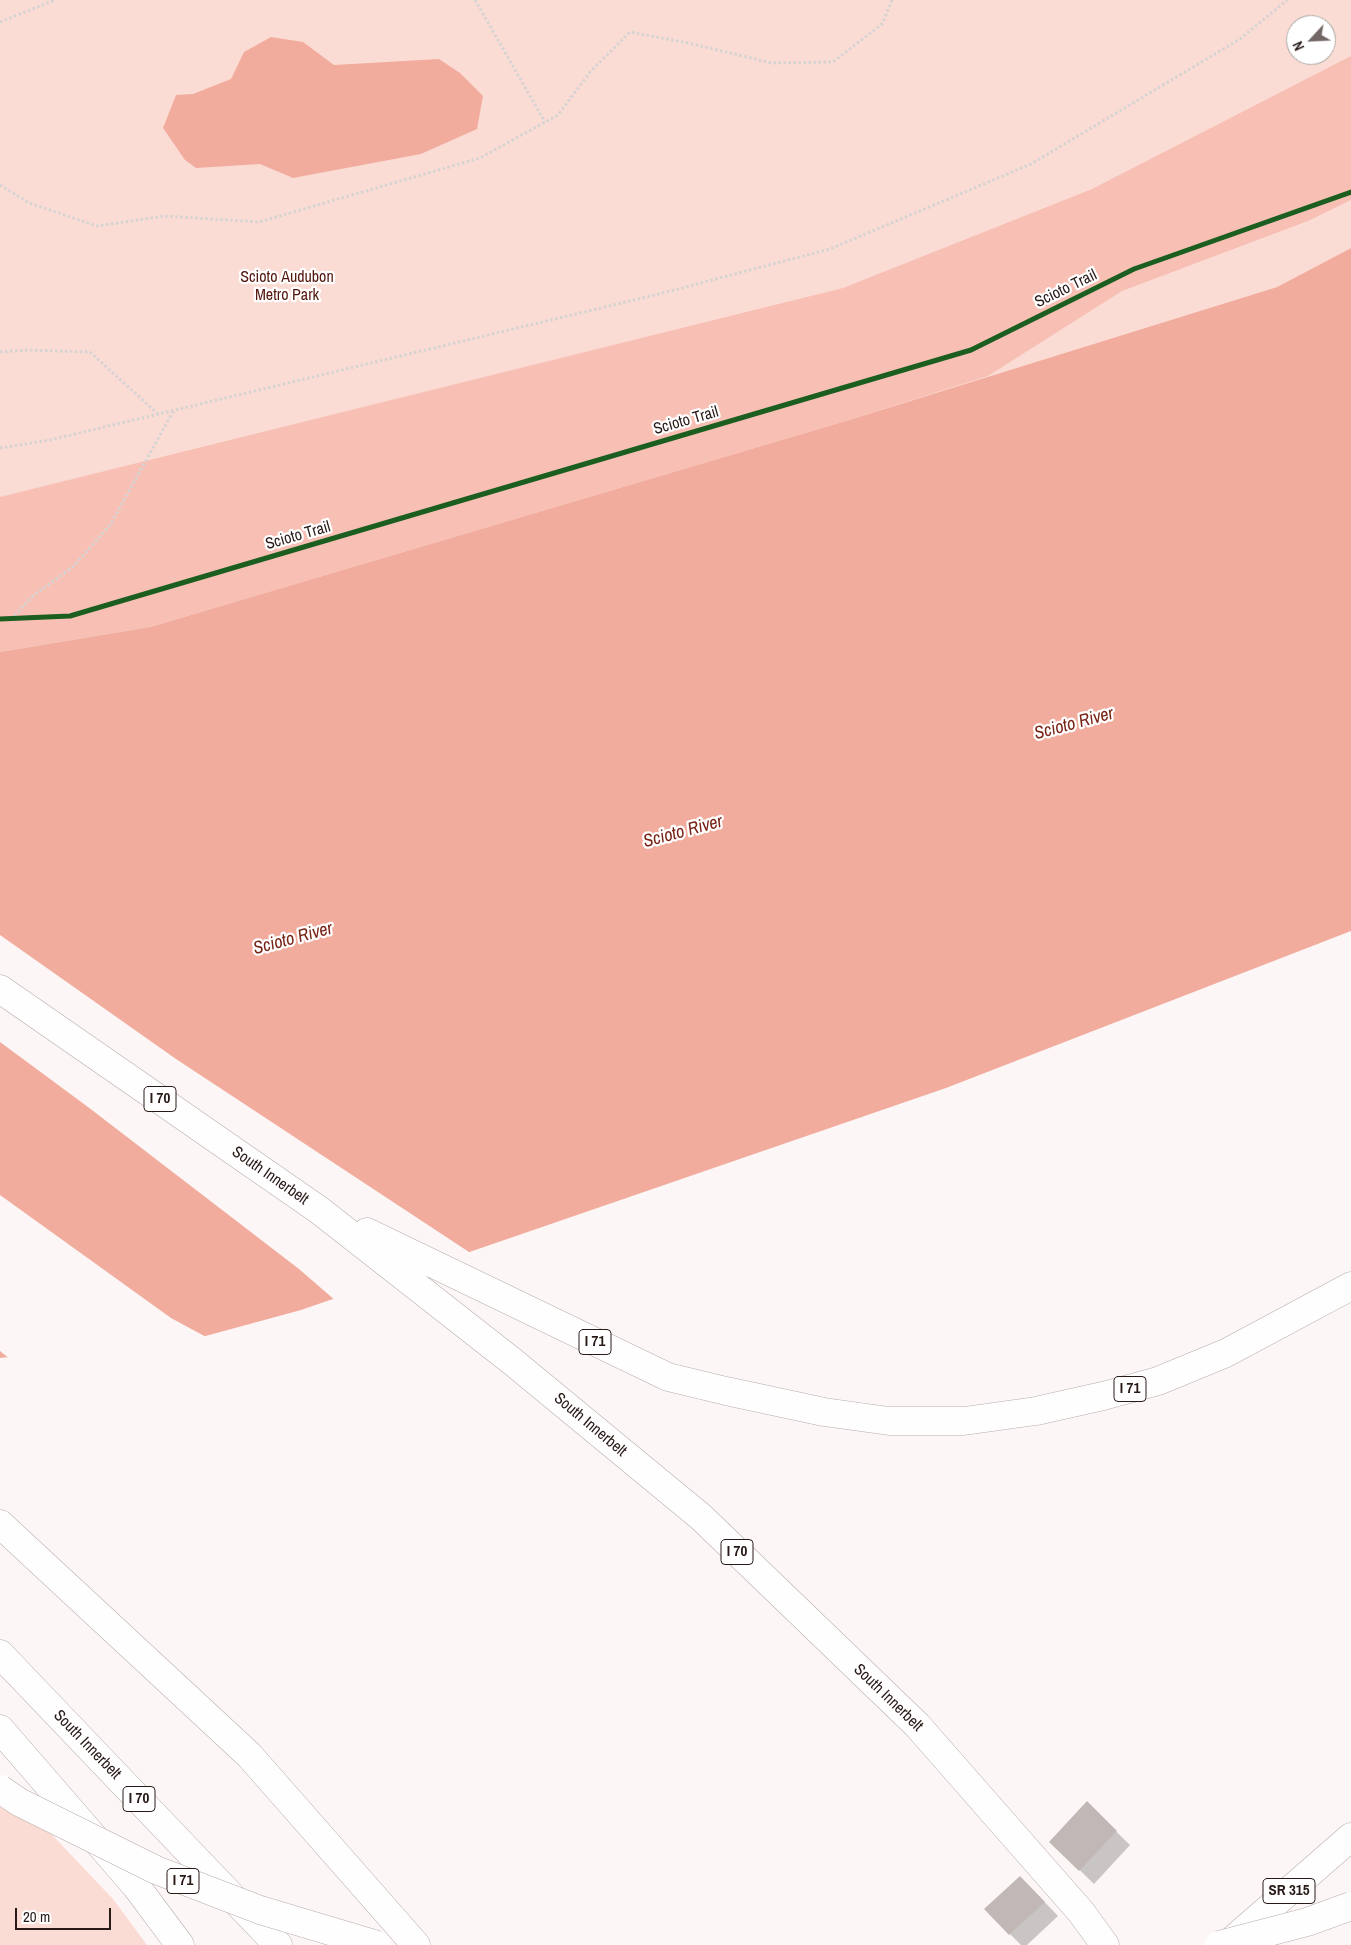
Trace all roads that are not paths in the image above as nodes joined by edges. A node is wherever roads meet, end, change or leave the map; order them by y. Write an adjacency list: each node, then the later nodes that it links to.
1 (0, 989): 2 (highway, South Innerbelt / I 70)
2 (319, 1210): 3 (highway, I 71); 14 (highway, South Innerbelt / I 70)
3 (1351, 1286)
4 (0, 1524): 13 (highway)
5 (0, 1654): 11 (highway, South Innerbelt / I 70)
6 (0, 1729): 10 (highway)
7 (0, 1789): 12 (highway, I 71, bridge)
8 (1351, 1837): 16 (highway, SR 315)
9 (1351, 1906): 15 (highway, bridge)
10 (180, 1945)
11 (278, 1945)
12 (377, 1945)
13 (416, 1945)
14 (1105, 1945)
15 (1219, 1945)
16 (1227, 1945)

